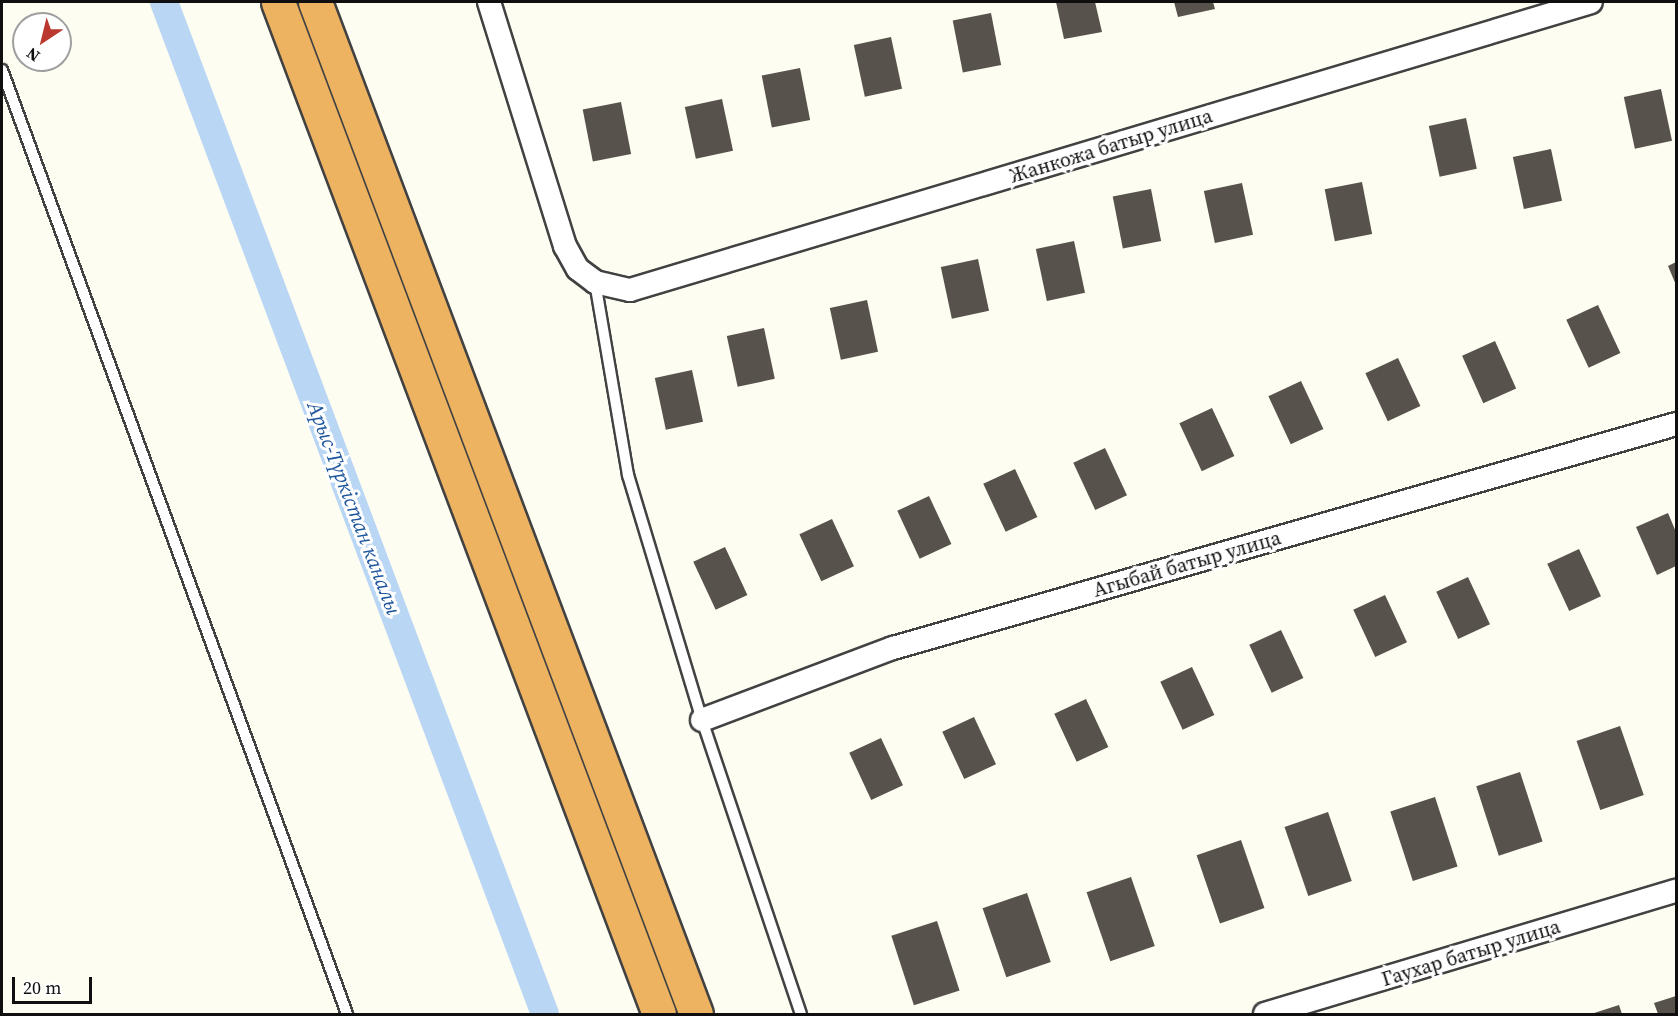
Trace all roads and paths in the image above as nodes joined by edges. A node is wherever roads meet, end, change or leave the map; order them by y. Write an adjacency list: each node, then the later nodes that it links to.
1 (278, 2): 11 (highway)
2 (315, 2): 12 (highway)
3 (489, 2): 6 (street)
4 (1591, 2): 6 (street, Жанкожа батыр улица)
5 (2, 70): 10 (lane)
6 (595, 282): 8 (lane)
7 (1677, 424): 8 (street, Агыбай батыр улица)
8 (702, 720): 13 (lane)
9 (1677, 891): 14 (street, Гаухар батыр улица)
10 (347, 1014)
11 (659, 1014)
12 (696, 1014)
13 (801, 1014)
14 (1265, 1014)

